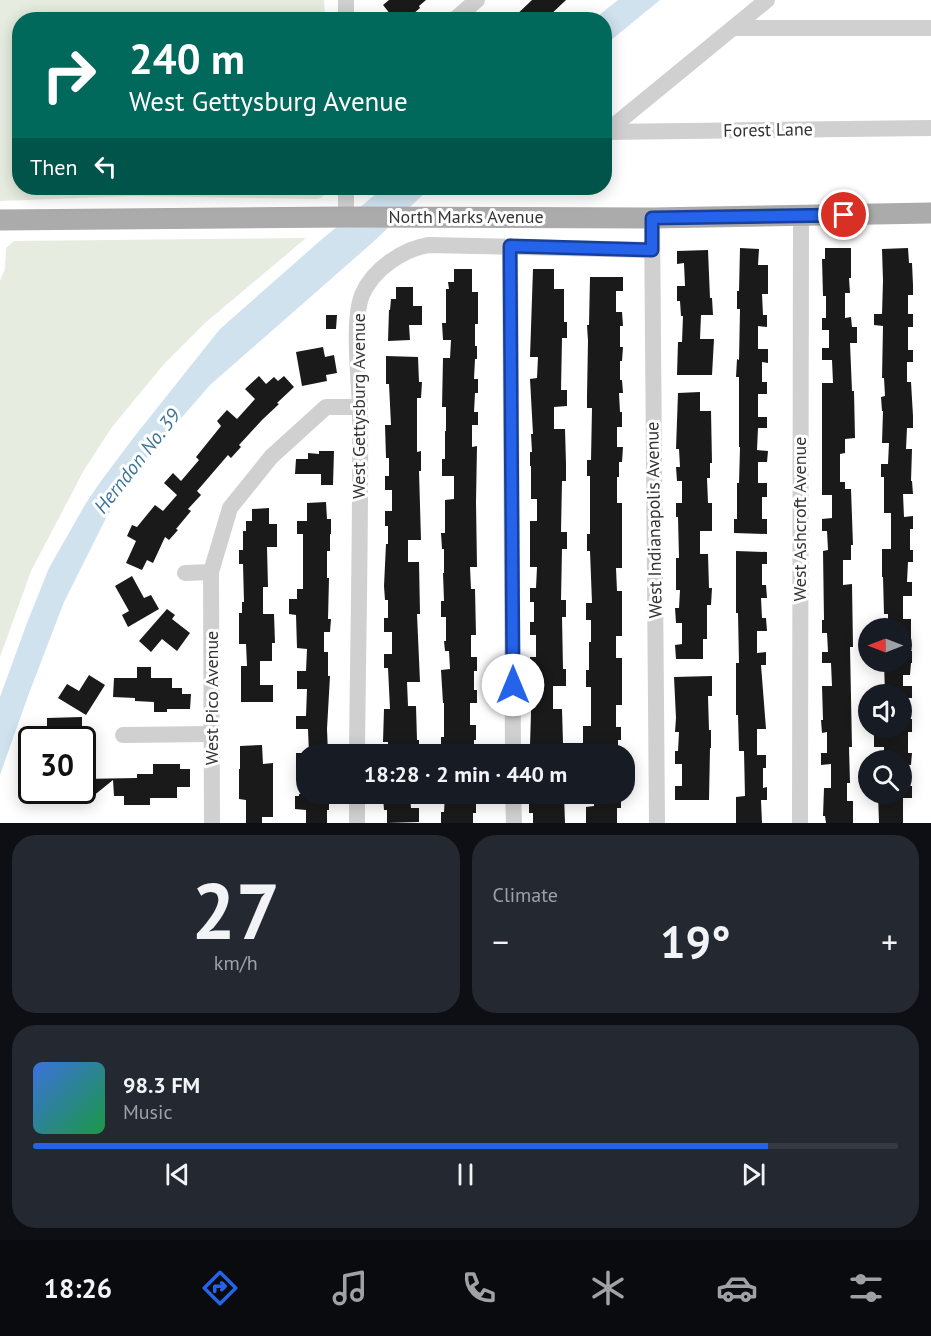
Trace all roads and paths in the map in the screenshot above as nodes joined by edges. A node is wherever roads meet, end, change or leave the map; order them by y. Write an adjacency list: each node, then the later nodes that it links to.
1 (477, 0): 3 (street)
2 (767, 0): 4 (street)
3 (463, 12)
4 (733, 28): 5 (street); 6 (street, Forest Lane)
5 (931, 28)
6 (612, 127)
7 (931, 129): 8 (street, Forest Lane)
8 (612, 132)
9 (346, 195): 12 (street)
10 (931, 213): 11 (main road, North Marks Avenue)
11 (801, 216): 13 (main road, North Marks Avenue); 30 (street, West Ashcroft Avenue)
12 (346, 217): 13 (main road, North Marks Avenue); 14 (main road, North Marks Avenue)
13 (652, 218): 16 (street, West Indianapolis Avenue)
14 (0, 220)
15 (510, 246): 16 (street, West Gettysburg Avenue); 17 (street, West Gettysburg Avenue); 23 (street)
16 (652, 250): 29 (street, West Indianapolis Avenue)
17 (360, 407): 18 (street, West Pico Avenue); 22 (street, West Gettysburg Avenue)
18 (211, 572): 19 (street); 20 (street, West Pico Avenue)
19 (185, 573)
20 (212, 734): 21 (street); 26 (street, West Pico Avenue)
21 (123, 735)
22 (357, 744)
23 (513, 744)
24 (357, 804): 27 (street)
25 (513, 804): 28 (street)
26 (212, 823)
27 (357, 823)
28 (513, 823)
29 (657, 823)
30 (800, 823)

